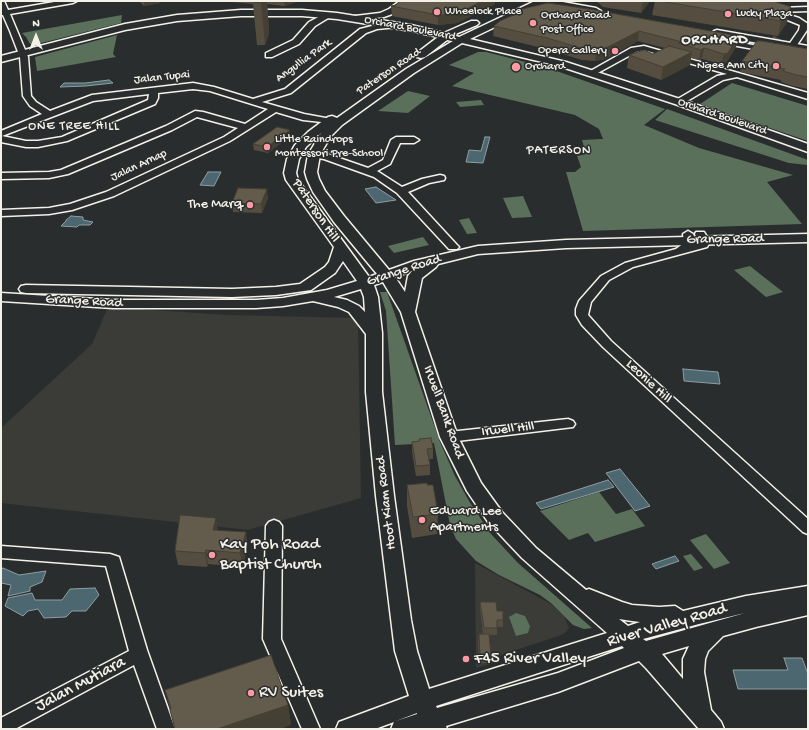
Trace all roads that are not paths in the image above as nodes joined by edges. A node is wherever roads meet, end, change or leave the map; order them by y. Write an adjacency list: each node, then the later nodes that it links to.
1 (73, 1): 11 (street)
2 (405, 1): 9 (street)
3 (523, 1): 21 (main road, Paterson Road)
4 (542, 1): 7 (main road); 22 (main road, Paterson Road)
5 (567, 1): 7 (main road)
6 (1, 3): 11 (street)
7 (583, 9): 10 (main road)
8 (808, 10): 16 (street)
9 (392, 11): 14 (street); 17 (street)
10 (607, 13)
11 (5, 14): 26 (street)
12 (329, 15): 14 (main road, Orchard Boulevard); 26 (main road, Orchard Boulevard); 27 (street)
13 (523, 16): 15 (street)
14 (355, 18): 17 (main road, Orchard Boulevard); 19 (street)
15 (597, 18)
16 (802, 23): 23 (street)
17 (397, 25): 18 (main road, Orchard Boulevard); 19 (street, Angullia Park)
18 (411, 28): 21 (main road, Orchard Boulevard); 29 (main road)
19 (363, 31): 35 (street, Angullia Park)
20 (710, 35): 23 (main road); 28 (street)
21 (446, 36): 22 (main road, Orchard Boulevard); 29 (main road, Paterson Road)
22 (462, 39): 25 (main road, Orchard Boulevard); 29 (main road, Paterson Road)
23 (790, 45): 24 (main road)
24 (808, 49)
25 (518, 53): 29 (main road); 32 (main road, Orchard Boulevard)
26 (23, 54): 30 (main road, Orchard Boulevard); 38 (street)
27 (269, 55)
28 (808, 56)
29 (423, 58): 39 (main road, Paterson Road)
30 (1, 59)
31 (720, 73): 32 (street); 34 (street); 36 (street)
32 (594, 74): 36 (main road, Orchard Boulevard)
33 (153, 91): 35 (street, Jalan Tupai); 38 (street, Jalan Tupai); 42 (street)
34 (808, 96)
35 (255, 101): 37 (street, Jalan Tupai)
36 (679, 102): 44 (main road, Orchard Boulevard)
37 (276, 108): 39 (street, Jalan Tupai); 40 (street, Jalan Arnap)
38 (48, 114): 41 (street, Jalan Tupai)
39 (333, 122): 45 (main road); 55 (main road, Paterson Hill)
40 (246, 127): 47 (street); 50 (street, Jalan Arnap)
41 (1, 134)
42 (1, 139)
43 (414, 140): 46 (street)
44 (808, 148)
45 (319, 153): 46 (street); 57 (main road, Paterson Hill)
46 (369, 171): 49 (street)
47 (1, 176)
48 (440, 178): 49 (street)
49 (401, 191): 54 (street)
50 (1, 213)
51 (808, 232): 52 (main road, Grange Road)
52 (695, 237): 53 (main road, Grange Road); 54 (main road, Grange Road); 56 (main road, Grange Road); 68 (street, Leonie Hill)
53 (808, 238)
54 (453, 247): 57 (main road, Grange Road)
55 (340, 248): 58 (main road, Paterson Hill); 60 (main road)
56 (441, 258): 57 (main road, Grange Road); 63 (main road)
57 (383, 272): 58 (main road, Grange Road); 63 (main road, Irwell Bank Road)
58 (363, 279): 60 (main road, Grange Road); 64 (main road, Hoot Kiam Road)
59 (1, 288): 61 (main road, Grange Road)
60 (306, 293): 61 (main road, Grange Road); 64 (main road)
61 (40, 294): 62 (main road, Grange Road)
62 (1, 297)
63 (408, 312): 66 (main road, Irwell Bank Road)
64 (374, 333): 77 (main road, Hoot Kiam Road)
65 (568, 424): 66 (street, Irwell Hill)
66 (449, 437): 70 (main road, Irwell Bank Road)
67 (274, 526): 81 (street)
68 (808, 528)
69 (1, 552): 76 (street, Jalan Mutiara)
70 (569, 586): 73 (main road); 75 (main road, Irwell Bank Road)
71 (808, 594): 73 (main road, River Valley Road)
72 (808, 607): 74 (main road, River Valley Road)
73 (699, 615): 75 (main road, River Valley Road)
74 (717, 629): 75 (main road, River Valley Road); 78 (main road)
75 (634, 644): 77 (main road, River Valley Road); 78 (main road, Irwell Bank Road)
76 (139, 654): 79 (street, Jalan Mutiara); 80 (street, Jalan Mutiara)
77 (430, 717): 82 (main road, River Valley Road); 83 (main road, River Valley Road)
78 (706, 722)
79 (1, 727)
80 (166, 729)
81 (311, 729)
82 (346, 729)
83 (402, 729)

